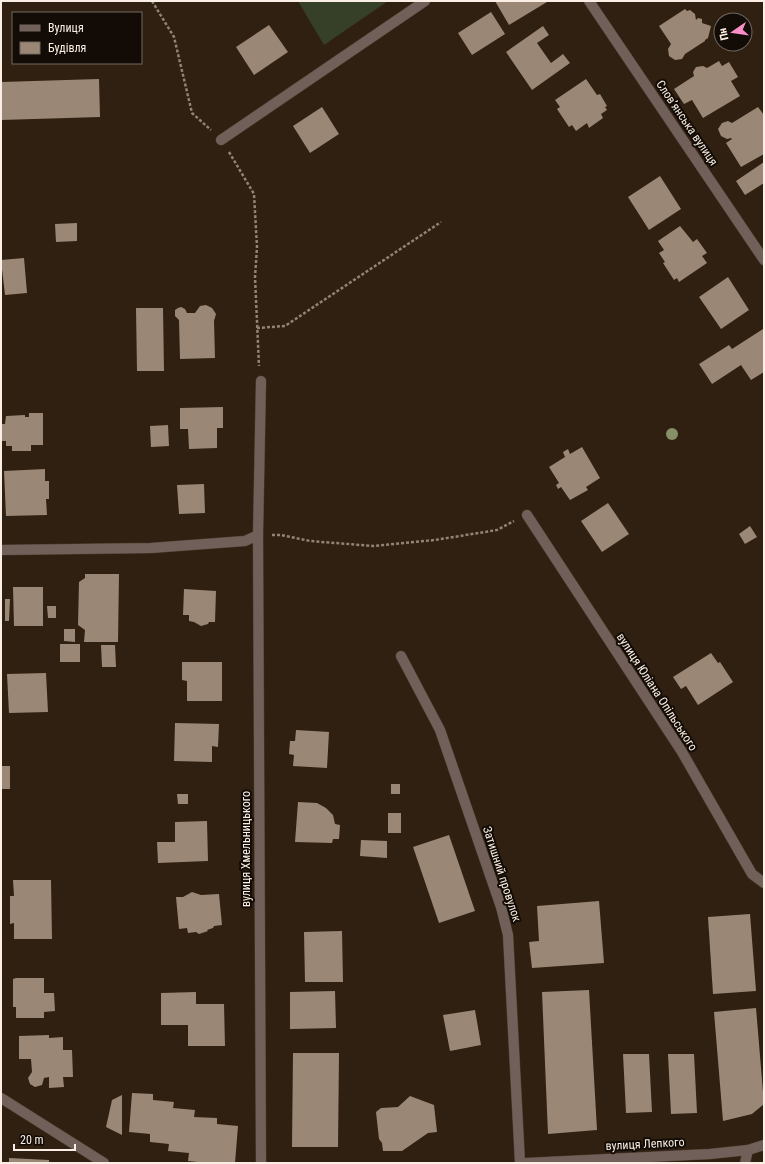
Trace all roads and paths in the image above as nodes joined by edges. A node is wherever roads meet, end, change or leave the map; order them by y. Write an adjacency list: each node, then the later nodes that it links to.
1 (152, 1): 4 (path)
2 (425, 1): 4 (street)
3 (589, 1): 6 (street, Словʼянська вулиця)
4 (221, 140): 7 (path)
5 (441, 222): 7 (path)
6 (764, 260)
7 (257, 328): 8 (path)
8 (261, 381): 10 (street, вулиця Хмельницького)
9 (527, 515): 10 (path); 13 (street, вулиця Юліана Опільського)
10 (258, 535): 11 (street); 18 (street, вулиця Хмельницького)
11 (1, 550)
12 (401, 656): 19 (street, Затишний провулок)
13 (764, 883)
14 (1, 1098): 17 (street)
15 (764, 1145): 16 (street, вулиця Лепкого)
16 (748, 1150): 20 (street, вулиця Лепкого); 21 (street)
17 (104, 1163)
18 (261, 1163)
19 (520, 1163)
20 (526, 1163)
21 (745, 1163)

